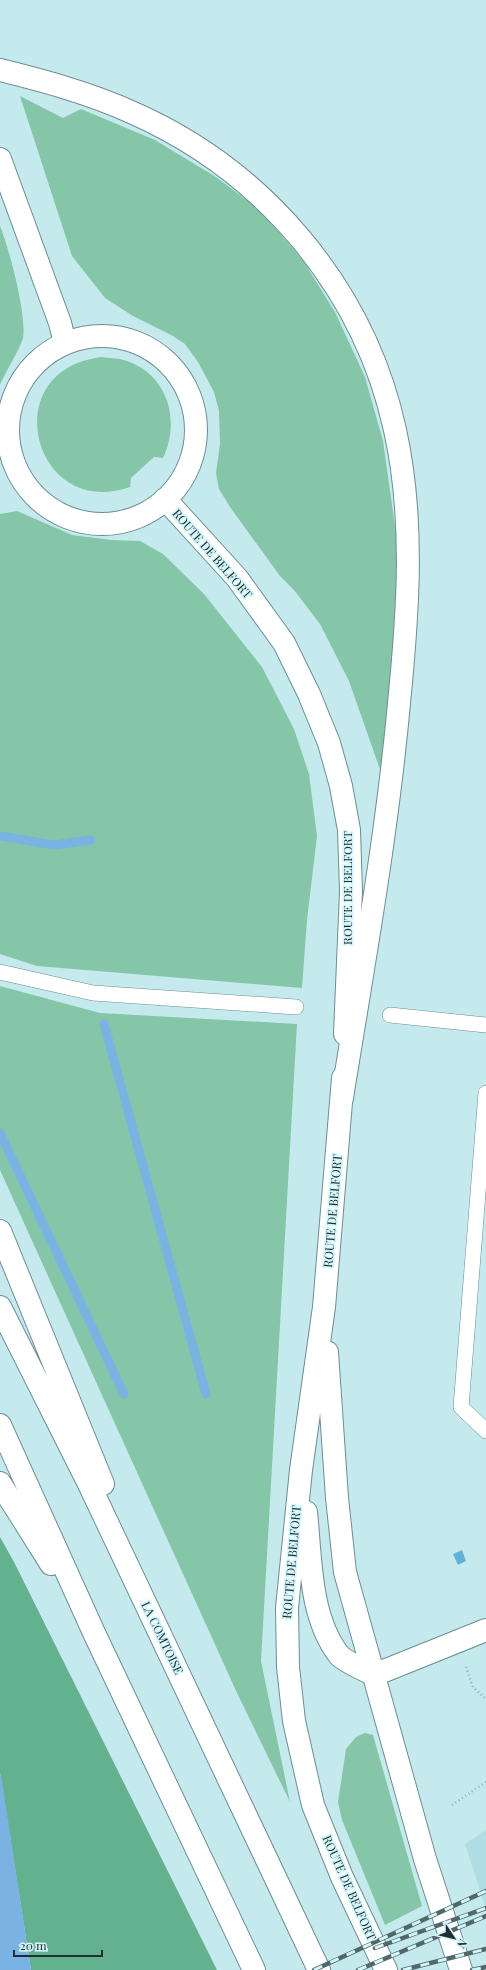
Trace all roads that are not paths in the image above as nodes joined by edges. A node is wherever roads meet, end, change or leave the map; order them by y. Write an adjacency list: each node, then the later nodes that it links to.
1 (0, 70): 11 (main road)
2 (0, 158): 3 (main road)
3 (65, 344): 4 (main road); 5 (main road)
4 (7, 465): 5 (main road)
5 (165, 499): 11 (main road, ROUTE DE BELFORT)
6 (0, 972): 7 (lane)
7 (296, 1007)
8 (390, 1015): 9 (lane)
9 (486, 1025)
10 (486, 1093): 16 (lane)
11 (342, 1098): 14 (main road, ROUTE DE BELFORT)
12 (0, 1231): 22 (main road)
13 (0, 1307): 22 (main road, LA COMTOISE)
14 (324, 1307): 17 (main road, ROUTE DE BELFORT); 21 (main road, ROUTE DE BELFORT)
15 (0, 1425): 20 (main road)
16 (486, 1430)
17 (301, 1470): 21 (main road); 25 (main road, ROUTE DE BELFORT)
18 (0, 1483): 20 (main road)
19 (486, 1630): 21 (main road)
20 (95, 1635): 23 (main road)
21 (374, 1675): 26 (main road, ROUTE DE BELFORT)
22 (184, 1684): 24 (main road, LA COMTOISE)
23 (254, 1970)
24 (319, 1970)
25 (386, 1970)
26 (460, 1970)

